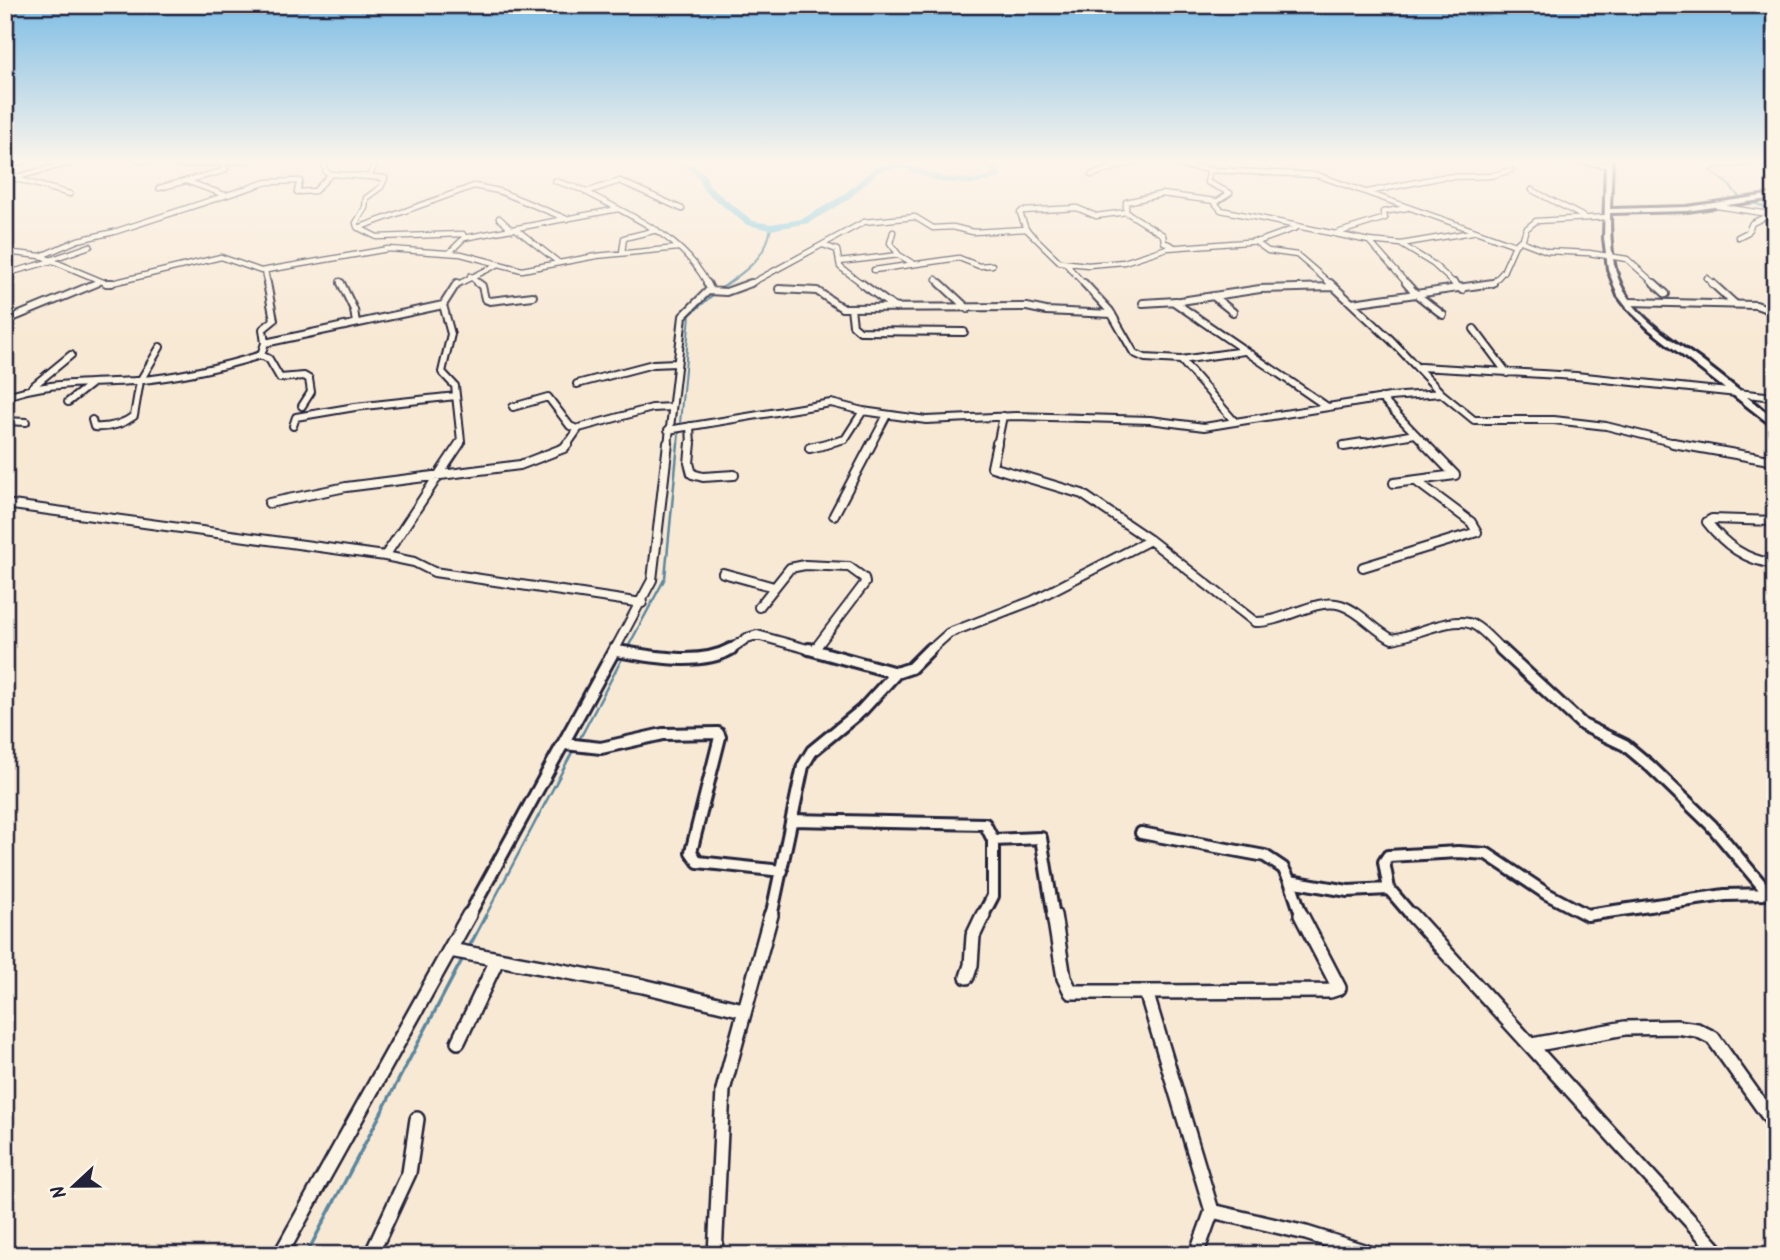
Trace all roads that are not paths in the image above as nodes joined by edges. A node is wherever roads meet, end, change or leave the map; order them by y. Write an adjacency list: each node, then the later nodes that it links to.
1 (154, 219): 41 (street)
2 (359, 219): 17 (street)
3 (383, 219): 17 (street)
4 (500, 219): 20 (street)
5 (567, 219): 20 (street)
6 (636, 219): 21 (street)
7 (895, 219): 32 (street)
8 (916, 219): 19 (street)
9 (1022, 219): 19 (street)
10 (1137, 219): 34 (street)
11 (1257, 219): 18 (street)
12 (1382, 219): 24 (street)
13 (1437, 219): 23 (street)
14 (1557, 219): 30 (street)
15 (1608, 219): 42 (street)
16 (1762, 219): 26 (street)
17 (358, 228): 25 (street)
18 (1296, 228): 24 (street); 29 (street)
19 (1026, 229): 48 (street)
20 (514, 230): 27 (street); 44 (street)
21 (657, 230): 35 (street); 39 (street)
22 (893, 232): 40 (street)
23 (1472, 232): 30 (street); 31 (street)
24 (1335, 234): 28 (street)
25 (377, 237): 27 (street); 36 (street)
26 (1738, 237)
27 (464, 238): 38 (street)
28 (1369, 241): 31 (street); 62 (street)
29 (1254, 242): 34 (street); 58 (street)
30 (1518, 243): 42 (street); 60 (street)
31 (1401, 244): 60 (street)
32 (823, 245): 45 (street); 61 (street)
33 (90, 246): 43 (street)
34 (1174, 247): 48 (street)
35 (678, 248): 39 (street); 61 (street)
36 (382, 249): 38 (street); 51 (street)
37 (5, 252): 41 (street)
38 (449, 253): 46 (street)
39 (622, 253): 44 (street)
40 (899, 255): 45 (street); 47 (street)
41 (41, 256): 43 (street)
42 (1611, 256): 63 (street); 67 (street)
43 (51, 261): 52 (street); 57 (street)
44 (558, 262): 46 (street)
45 (839, 262): 73 (street)
46 (499, 264): 53 (street)
47 (914, 264): 49 (street); 50 (street)
48 (1066, 264): 77 (street)
49 (992, 265)
50 (874, 270)
51 (265, 271): 57 (street); 83 (street)
52 (5, 274)
53 (470, 276): 64 (street); 71 (street)
54 (1707, 278): 70 (street)
55 (936, 279): 74 (street)
56 (340, 281): 80 (street)
57 (99, 282): 79 (street)
58 (1333, 287): 65 (street); 69 (street)
59 (779, 289): 72 (street)
60 (1462, 290): 62 (street)
61 (711, 292): 89 (street)
62 (1416, 294): 69 (street); 78 (street)
63 (1666, 294)
64 (533, 296)
65 (1213, 296): 66 (street); 75 (street)
66 (1176, 301): 68 (street); 85 (street)
67 (1628, 302): 70 (street); 97 (street)
68 (1143, 303)
69 (1352, 303): 90 (street)
70 (1735, 304): 76 (street)
71 (443, 305): 80 (street); 98 (street)
72 (851, 308): 73 (street); 82 (street)
73 (895, 308): 74 (street)
74 (968, 309): 77 (street)
75 (1233, 312)
76 (1775, 312)
77 (1112, 314): 88 (street)
78 (1443, 315)
79 (5, 321)
80 (356, 323): 83 (street)
81 (1474, 329): 91 (street)
82 (964, 332)
83 (265, 343): 87 (street)
84 (160, 347): 92 (street)
85 (1244, 351): 88 (street); 104 (street)
86 (71, 355): 95 (street)
87 (261, 355): 92 (street); 103 (street)
88 (1181, 360): 113 (street)
89 (676, 363): 94 (street); 106 (street)
90 (1420, 367): 91 (street); 96 (street)
91 (1507, 373): 97 (street)
92 (140, 380): 93 (street); 110 (street)
93 (91, 384): 95 (street); 102 (street)
94 (577, 384)
95 (30, 388): 99 (street)
96 (1441, 393): 101 (street); 122 (street)
97 (1739, 395): 100 (street); 114 (street)
98 (456, 396): 115 (street); 124 (street)
99 (5, 397)
100 (1775, 397)
101 (1381, 398): 104 (street); 119 (street)
102 (68, 402)
103 (302, 406)
104 (1326, 406): 113 (street)
105 (513, 407): 117 (street)
106 (671, 407): 117 (street); 118 (street)
107 (863, 411): 108 (street); 116 (street); 121 (street)
108 (887, 415): 109 (street); 129 (street)
109 (1003, 416): 113 (street); 131 (street)
110 (92, 420)
111 (5, 421): 112 (street)
112 (26, 422)
113 (1236, 422)
114 (1775, 425)
115 (293, 426)
116 (688, 427): 118 (street); 123 (street)
117 (577, 429): 124 (street)
118 (670, 430): 137 (street)
119 (1415, 435): 120 (street); 125 (street)
120 (1344, 446)
121 (810, 448)
122 (1775, 461)
123 (734, 475)
124 (437, 478): 127 (street); 132 (street)
125 (1416, 481): 126 (street); 134 (street)
126 (1394, 483)
127 (269, 503)
128 (5, 504): 132 (street)
129 (834, 516)
130 (1775, 521): 133 (street)
131 (1150, 540): 141 (street); 149 (street)
132 (385, 556): 137 (street)
133 (1775, 564)
134 (1363, 568)
135 (723, 573): 136 (street)
136 (774, 587): 138 (street); 139 (street)
137 (642, 603): 140 (street)
138 (759, 607)
139 (815, 649): 140 (street); 141 (street)
140 (617, 651): 142 (street)
141 (896, 673): 143 (street)
142 (569, 745): 146 (street); 150 (street)
143 (792, 820): 145 (street); 146 (street)
144 (1141, 833): 147 (street)
145 (993, 840): 152 (street); 153 (street)
146 (782, 871): 154 (street)
147 (1290, 881): 148 (street); 153 (street)
148 (1389, 888): 149 (street); 156 (street)
149 (1772, 894)
150 (450, 950): 151 (street); 160 (street)
151 (497, 960): 154 (street); 155 (street)
152 (967, 976)
153 (1146, 992): 159 (street)
154 (743, 1010): 162 (street)
155 (458, 1042)
156 (1532, 1045): 158 (street); 165 (street)
157 (417, 1119): 161 (street)
158 (1775, 1125)
159 (1212, 1211): 163 (street); 164 (street)
160 (279, 1255)
161 (371, 1255)
162 (715, 1255)
163 (1196, 1255)
164 (1376, 1255)
165 (1721, 1255)

